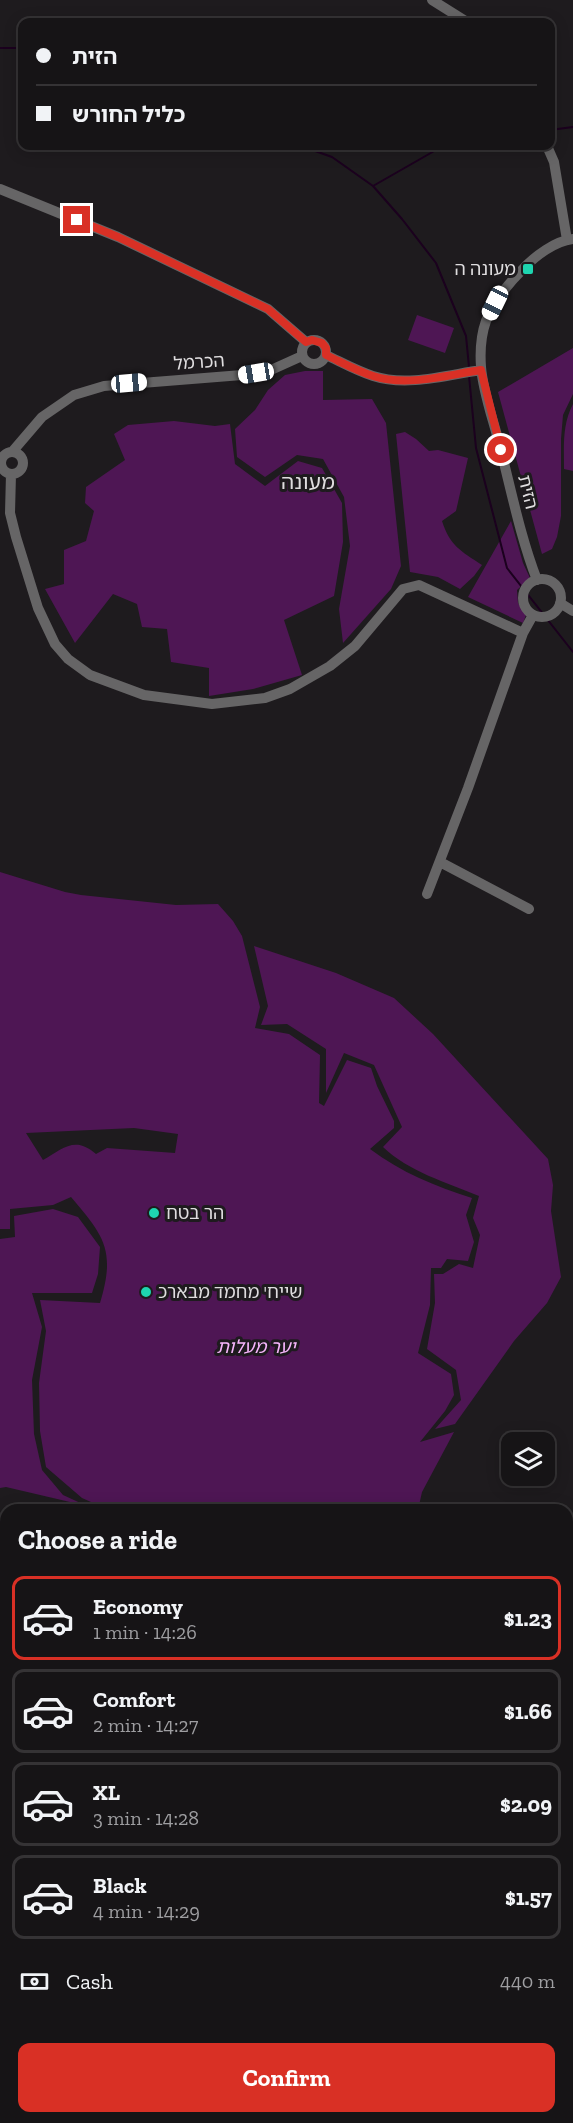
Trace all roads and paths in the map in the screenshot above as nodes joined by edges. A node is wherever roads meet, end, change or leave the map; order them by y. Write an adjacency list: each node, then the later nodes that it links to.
1 (432, 0): 2 (street)
2 (461, 18)
3 (549, 150): 5 (street)
4 (0, 189): 6 (street)
5 (570, 239): 9 (street, הזית)
6 (306, 342): 7 (street); 8 (street)
7 (326, 355): 8 (street); 9 (street)
8 (302, 356): 10 (street, הכרמל)
9 (481, 370): 12 (street, הזית)
10 (6, 453): 11 (street); 11 (street)
11 (4, 470): 16 (street)
12 (537, 580): 13 (street); 15 (street)
13 (560, 603): 14 (street); 15 (street)
14 (573, 611)
15 (533, 615): 16 (street)
16 (523, 633): 17 (street)
17 (440, 862): 18 (street); 19 (street)
18 (427, 894)
19 (529, 909)

